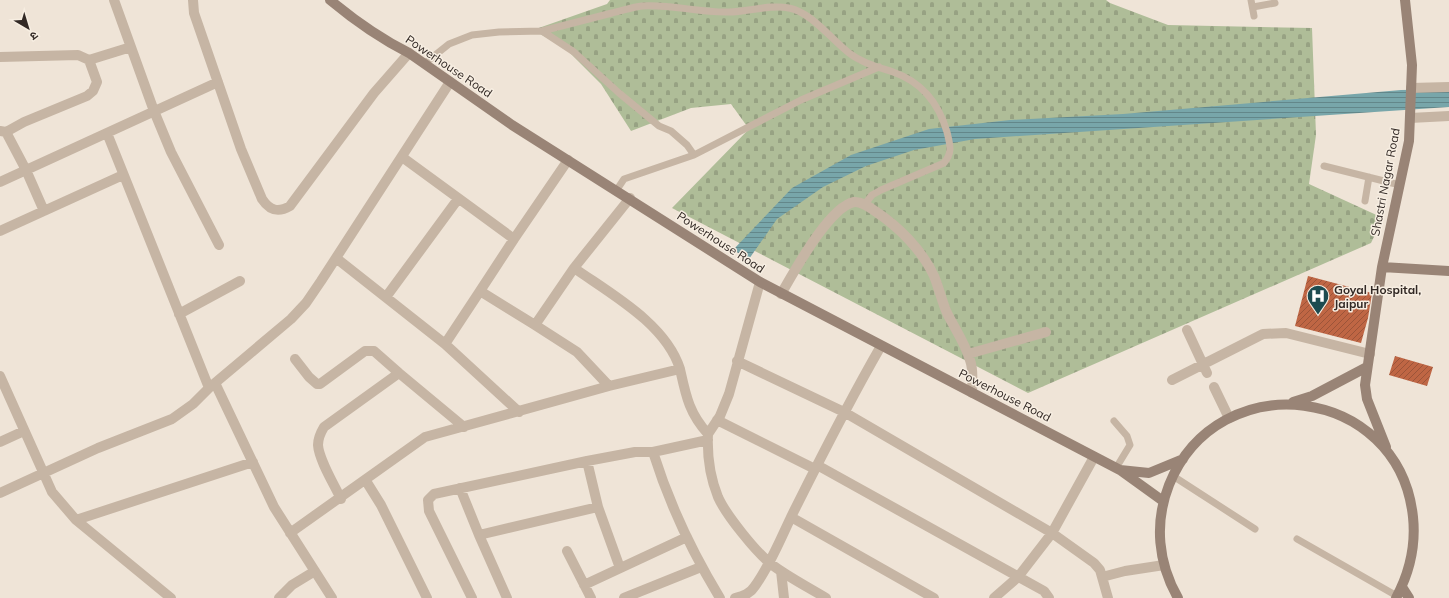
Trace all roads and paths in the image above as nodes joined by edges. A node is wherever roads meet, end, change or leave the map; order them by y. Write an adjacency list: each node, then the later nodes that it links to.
1 (114, 0): 9 (street)
2 (192, 0): 15 (street)
3 (330, 0): 10 (main road, Powerhouse Road)
4 (1405, 0): 17 (main road, Shastri Nagar Road)
5 (1275, 3): 6 (lane)
6 (1252, 4): 7 (lane)
7 (1254, 16)
8 (542, 31): 13 (lane); 14 (lane); 24 (lane)
9 (131, 47): 12 (street); 19 (street)
10 (409, 53): 13 (main road, Powerhouse Road); 15 (street)
11 (0, 57): 12 (street)
12 (89, 60): 22 (street)
13 (424, 64): 16 (main road, Powerhouse Road)
14 (880, 67): 24 (lane); 37 (lane)
15 (218, 82): 19 (street)
16 (450, 82): 25 (street); 26 (main road, Powerhouse Road)
17 (1411, 84): 18 (street); 20 (main road, Shastri Nagar Road)
18 (1449, 87)
19 (154, 112): 23 (street); 41 (street)
20 (1410, 116): 21 (street); 32 (main road, Shastri Nagar Road)
21 (1449, 116)
22 (3, 131): 28 (street)
23 (107, 133): 28 (street); 29 (street)
24 (694, 155): 33 (lane)
25 (402, 157): 35 (street); 42 (street)
26 (568, 160): 33 (main road, Powerhouse Road); 40 (street)
27 (1324, 166): 30 (lane)
28 (26, 170): 31 (street); 38 (street)
29 (123, 175): 38 (street); 51 (street)
30 (1369, 178): 32 (lane); 36 (lane)
31 (0, 182)
32 (1400, 185): 43 (main road, Shastri Nagar Road)
33 (616, 190): 34 (main road, Powerhouse Road)
34 (630, 198): 44 (street); 46 (main road, Powerhouse Road)
35 (458, 199): 40 (street); 50 (street)
36 (1365, 201)
37 (865, 204): 49 (street); 57 (street)
38 (44, 211): 39 (street)
39 (0, 231)
40 (514, 240): 48 (street)
41 (219, 245)
42 (336, 258): 50 (street); 68 (street)
43 (1382, 267): 45 (main road); 58 (main road, Shastri Nagar Road)
44 (574, 268): 52 (street); 63 (street)
45 (1449, 271)
46 (757, 280): 49 (main road, Powerhouse Road); 60 (street)
47 (240, 281): 51 (street)
48 (480, 291): 52 (street); 55 (street)
49 (781, 294): 56 (main road, Powerhouse Road)
50 (386, 297): 55 (street)
51 (179, 314): 68 (street)
52 (535, 325): 69 (street)
53 (1187, 330): 61 (street)
54 (1046, 332): 57 (street)
55 (445, 344): 73 (street)
56 (881, 346): 71 (main road, Powerhouse Road); 74 (street)
57 (968, 354): 71 (street)
58 (1370, 354): 61 (street); 62 (main road, Shastri Nagar Road)
59 (295, 359): 64 (street)
60 (737, 361): 74 (street); 76 (street)
61 (1202, 363): 65 (street); 67 (street)
62 (1367, 367): 72 (main road); 83 (main road, Shastri Nagar Road)
63 (680, 369): 69 (street); 80 (street)
64 (399, 373): 78 (street); 95 (street)
65 (1207, 373)
66 (0, 376): 79 (street)
67 (1172, 380)
68 (212, 386): 87 (street); 90 (street)
69 (609, 386): 73 (street)
70 (1214, 387): 75 (street)
71 (972, 393): 84 (main road, Powerhouse Road)
72 (1289, 404): 75 (main road); 83 (main road)
73 (519, 412): 78 (street)
74 (844, 412): 88 (street); 102 (street)
75 (1230, 418): 85 (main road)
76 (717, 420): 80 (street); 88 (street)
77 (1114, 421): 89 (lane)
78 (464, 427): 92 (street)
79 (24, 431): 81 (street); 90 (street)
80 (708, 437): 82 (street); 108 (street)
81 (0, 442)
82 (653, 452): 86 (street); 104 (street)
83 (1388, 453): 117 (main road)
84 (1094, 456): 89 (main road, Powerhouse Road); 102 (street)
85 (1184, 458): 89 (main road); 91 (main road)
86 (587, 461): 93 (street); 97 (street)
87 (253, 462): 99 (street); 101 (street)
88 (816, 467): 98 (street); 113 (street)
89 (1118, 469): 96 (main road, Powerhouse Road)
90 (43, 473): 94 (street); 99 (street)
91 (1173, 476): 96 (main road); 100 (lane)
92 (366, 481): 95 (street); 121 (street)
93 (460, 488): 103 (street); 122 (street)
94 (0, 493)
95 (340, 499): 101 (street)
96 (1163, 501): 107 (main road)
97 (598, 507): 103 (street); 110 (street)
98 (791, 516): 108 (street); 130 (street)
99 (76, 520): 118 (street)
100 (1255, 529)
101 (290, 533): 111 (street)
102 (1052, 533): 113 (street); 114 (street)
103 (479, 535): 123 (street)
104 (687, 537): 109 (street); 110 (street)
105 (1297, 539): 117 (lane)
106 (567, 551): 115 (street)
107 (1164, 565): 114 (street); 134 (main road)
108 (768, 566): 112 (street); 116 (street)
109 (701, 567): 125 (street); 126 (street)
110 (620, 568): 115 (street)
111 (315, 571): 119 (street); 120 (street)
112 (781, 571): 128 (street); 129 (street)
113 (1018, 577): 131 (street); 132 (street)
114 (1102, 577): 133 (street)
115 (584, 586): 124 (street)
116 (750, 594): 127 (street)
117 (1398, 594): 135 (main road)
118 (171, 598)
119 (279, 598)
120 (332, 598)
121 (427, 598)
122 (472, 598)
123 (507, 598)
124 (591, 598)
125 (624, 598)
126 (720, 598)
127 (735, 598)
128 (784, 598)
129 (826, 598)
130 (934, 598)
131 (994, 598)
132 (1049, 598)
133 (1108, 598)
134 (1178, 598)
135 (1409, 598)

